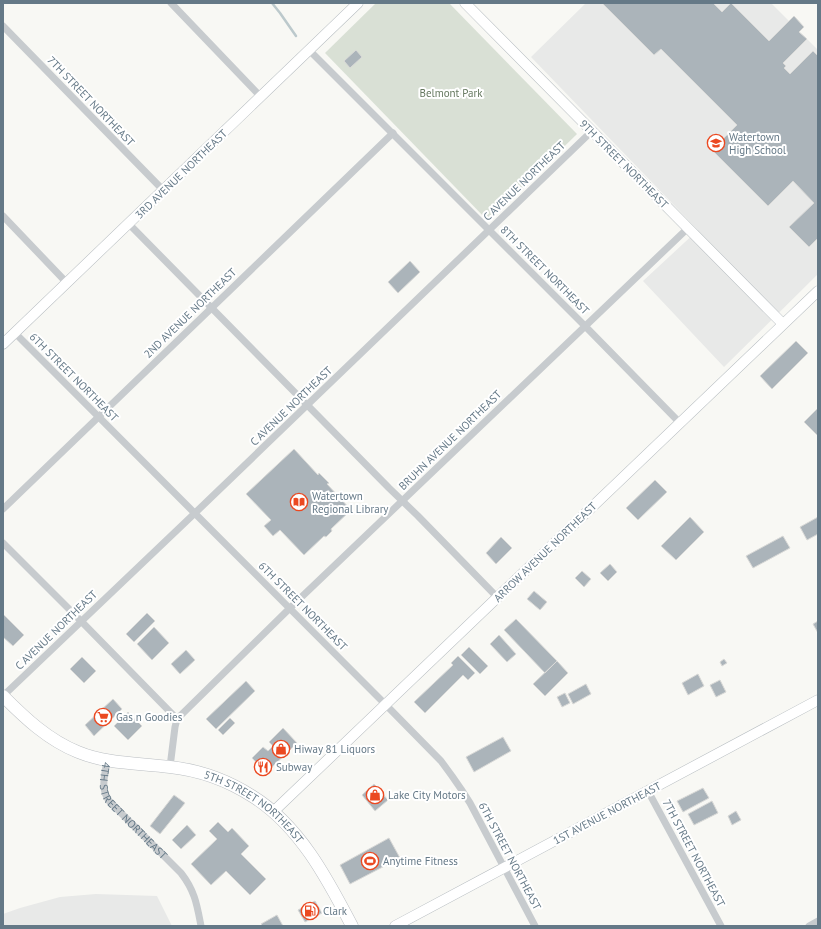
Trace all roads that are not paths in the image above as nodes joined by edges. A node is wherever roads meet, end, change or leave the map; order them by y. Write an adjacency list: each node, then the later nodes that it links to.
1 (171, 3): 6 (street)
2 (358, 3): 5 (street, 3RD AVENUE NORTHEAST)
3 (465, 3): 7 (street, 9TH STREET NORTHEAST)
4 (3, 26): 9 (street, 7TH STREET NORTHEAST)
5 (309, 50): 6 (street, 3RD AVENUE NORTHEAST); 8 (street, 8TH STREET NORTHEAST)
6 (261, 97): 9 (street, 3RD AVENUE NORTHEAST)
7 (592, 131): 12 (street, 9TH STREET NORTHEAST); 13 (street, C AVENUE NORTHEAST)
8 (392, 133): 13 (street, 8TH STREET NORTHEAST); 16 (street, 2ND AVENUE NORTHEAST)
9 (164, 191): 11 (street, 3RD AVENUE NORTHEAST)
10 (3, 216): 14 (street)
11 (129, 224): 14 (street, 3RD AVENUE NORTHEAST); 16 (street)
12 (688, 228): 17 (street, 9TH STREET NORTHEAST); 18 (street, BRUHN AVENUE NORTHEAST)
13 (489, 230): 18 (street, 8TH STREET NORTHEAST); 21 (street, C AVENUE NORTHEAST)
14 (67, 283): 19 (street, 3RD AVENUE NORTHEAST)
15 (818, 291): 17 (street, ARROW AVENUE NORTHEAST)
16 (212, 308): 21 (street); 22 (street, 2ND AVENUE NORTHEAST)
17 (784, 324): 23 (street, ARROW AVENUE NORTHEAST)
18 (585, 326): 23 (street, 8TH STREET NORTHEAST); 24 (street, BRUHN AVENUE NORTHEAST)
19 (15, 333): 20 (street, 3RD AVENUE NORTHEAST); 22 (street, 6TH STREET NORTHEAST)
20 (3, 344)
21 (308, 405): 24 (street); 26 (street, C AVENUE NORTHEAST)
22 (98, 417): 25 (street, 2ND AVENUE NORTHEAST); 26 (street, 6TH STREET NORTHEAST)
23 (680, 423): 28 (street, ARROW AVENUE NORTHEAST)
24 (403, 501): 28 (street); 29 (street, BRUHN AVENUE NORTHEAST)
25 (3, 509)
26 (196, 513): 29 (street, 6TH STREET NORTHEAST); 30 (street, C AVENUE NORTHEAST)
27 (3, 543): 30 (street)
28 (498, 598): 33 (street, ARROW AVENUE NORTHEAST)
29 (290, 608): 33 (street, 6TH STREET NORTHEAST); 34 (street, BRUHN AVENUE NORTHEAST)
30 (81, 621): 31 (street, C AVENUE NORTHEAST); 34 (street)
31 (3, 696): 35 (main road, 4TH STREET NORTHEAST)
32 (818, 700): 37 (street, 1ST AVENUE NORTHEAST)
33 (386, 705): 38 (street, ARROW AVENUE NORTHEAST); 39 (street, 6TH STREET NORTHEAST)
34 (177, 719): 36 (street)
35 (108, 760): 36 (main road, 5TH STREET NORTHEAST); 41 (street, 4TH STREET NORTHEAST)
36 (170, 767): 38 (main road, 5TH STREET NORTHEAST)
37 (648, 791): 39 (street, 1ST AVENUE NORTHEAST); 45 (street, 7TH STREET NORTHEAST)
38 (273, 812): 42 (main road, 5TH STREET NORTHEAST)
39 (504, 868): 43 (street, 1ST AVENUE NORTHEAST); 44 (street, 6TH STREET NORTHEAST)
40 (818, 921): 46 (street)
41 (202, 926)
42 (352, 926)
43 (395, 926)
44 (535, 926)
45 (721, 926)
46 (809, 926)

